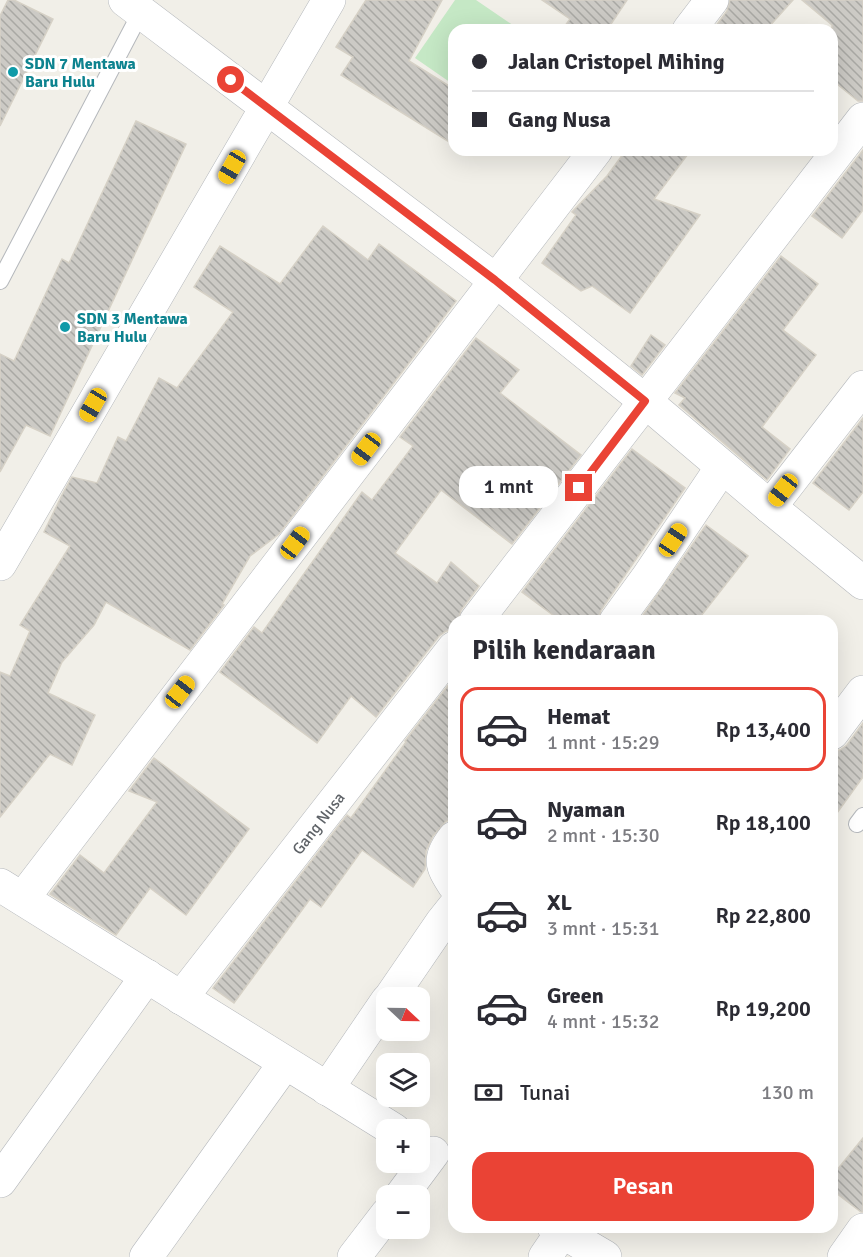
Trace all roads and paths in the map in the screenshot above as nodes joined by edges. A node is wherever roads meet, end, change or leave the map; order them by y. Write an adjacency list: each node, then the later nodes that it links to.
1 (329, 0): 5 (street)
2 (712, 0): 4 (street)
3 (133, 6): 5 (street); 11 (lane)
4 (694, 24)
5 (266, 108): 10 (street); 16 (street)
6 (863, 119): 7 (street)
7 (838, 151)
8 (591, 156): 10 (street)
9 (834, 156): 13 (street)
10 (495, 280): 13 (street); 25 (street)
11 (0, 281)
12 (863, 387): 15 (street)
13 (645, 401): 14 (street); 18 (street)
14 (723, 467): 15 (street); 19 (street)
15 (770, 507): 17 (street)
16 (0, 564)
17 (861, 577)
18 (481, 615)
19 (620, 615)
20 (448, 656): 29 (street, Gang Nusa)
21 (863, 692): 22 (street)
22 (838, 725)
23 (448, 845): 24 (street)
24 (448, 872)
25 (11, 892): 27 (street)
26 (448, 914): 28 (street)
27 (147, 976): 29 (street); 35 (street)
28 (398, 987)
29 (181, 998): 31 (street)
30 (376, 1017): 32 (street)
31 (285, 1063): 32 (street); 40 (street)
32 (327, 1089): 33 (street)
33 (376, 1119)
34 (436, 1155): 36 (street)
35 (0, 1180)
36 (410, 1185)
37 (376, 1228): 41 (street)
38 (863, 1230): 43 (street)
39 (554, 1239): 42 (street)
40 (146, 1257)
41 (354, 1257)
42 (605, 1257)
43 (844, 1257)

